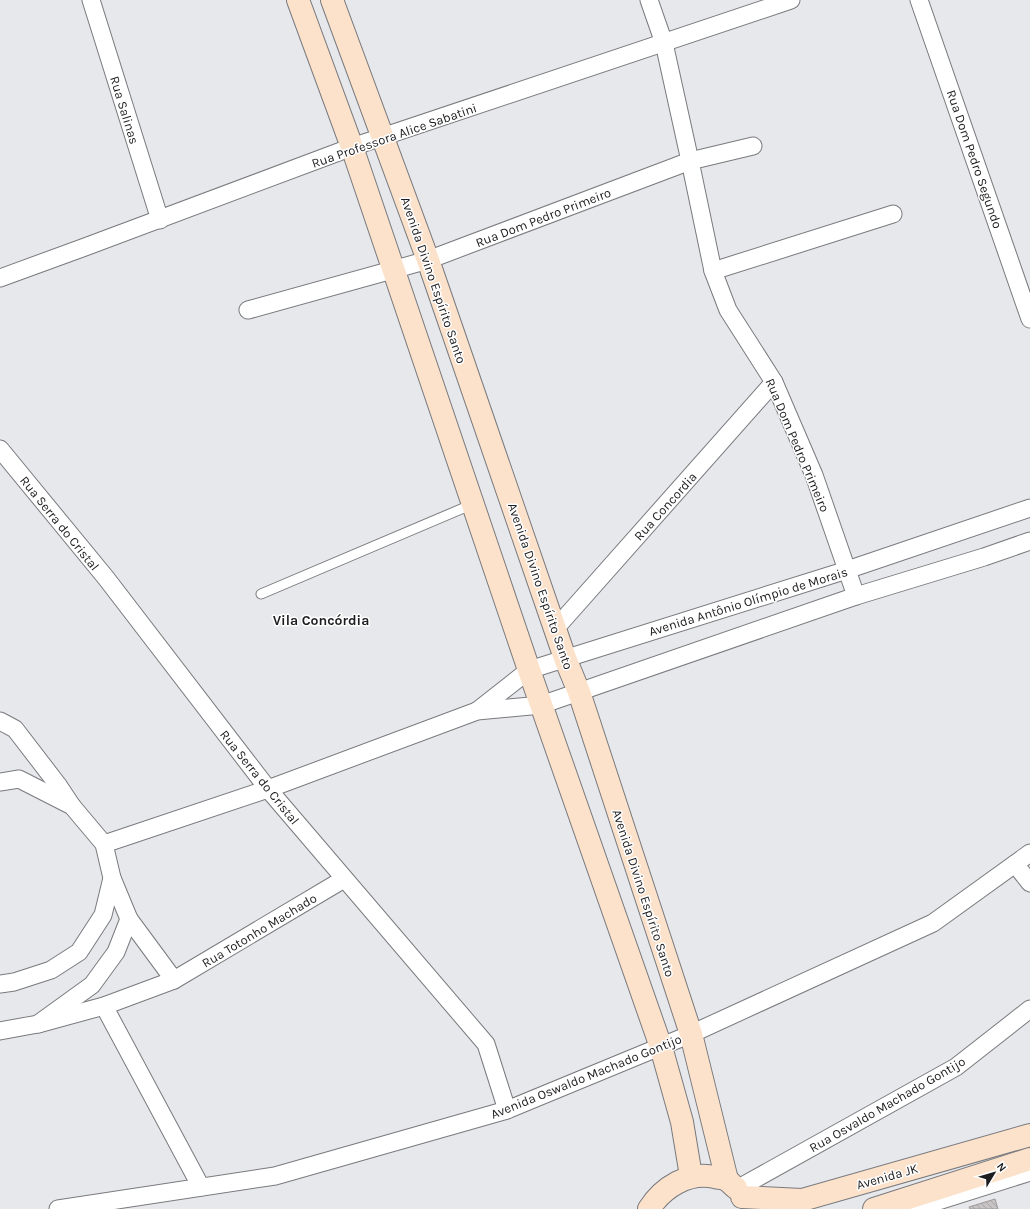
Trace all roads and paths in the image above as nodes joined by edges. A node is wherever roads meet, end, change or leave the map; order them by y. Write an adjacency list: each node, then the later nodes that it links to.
1 (91, 0): 13 (street, Rua Salinas)
2 (298, 0): 10 (street)
3 (332, 0): 8 (street, Avenida Divino Espírito Santo)
4 (649, 0): 7 (street, Rua Dom Pedro Primeiro)
5 (790, 0): 7 (street, Rua Professora Alice Sabatini)
6 (919, 0): 19 (street, Rua Dom Pedro Segundo)
7 (664, 43): 8 (street, Rua Professora Alice Sabatini); 11 (street, Rua Dom Pedro Primeiro)
8 (383, 137): 10 (street, Rua Professora Alice Sabatini); 14 (street, Avenida Divino Espírito Santo)
9 (753, 146): 11 (street, Rua Dom Pedro Primeiro)
10 (352, 147): 13 (street, Rua Professora Alice Sabatini); 15 (street)
11 (690, 161): 14 (street, Rua Dom Pedro Primeiro); 16 (street, Rua Dom Pedro Primeiro)
12 (893, 214): 16 (street)
13 (160, 220): 17 (street, Rua Professora Alice Sabatini)
14 (428, 260): 15 (street, Rua Dom Pedro Primeiro); 28 (street, Avenida Divino Espírito Santo)
15 (394, 270): 18 (street, Rua Dom Pedro Primeiro); 22 (street)
16 (712, 271): 20 (street, Rua Dom Pedro Primeiro)
17 (0, 278)
18 (248, 310)
19 (1030, 318)
20 (774, 382): 25 (street, Rua Dom Pedro Primeiro); 28 (street, Rua Concordia)
21 (0, 450): 36 (street, Rua Serra do Cristal)
22 (473, 504): 26 (lane); 30 (street)
23 (1030, 508): 25 (street, Avenida Antônio Olímpio de Morais)
24 (1030, 541): 27 (street, Avenida Antônio Olímpio de Morais)
25 (847, 570): 27 (street, Rua Dom Pedro Primeiro); 29 (street, Avenida Antônio Olímpio de Morais)
26 (261, 594)
27 (856, 596): 31 (street, Avenida Antônio Olímpio de Morais)
28 (555, 629): 29 (street, Avenida Divino Espírito Santo)
29 (564, 658): 30 (street, Avenida Antônio Olímpio de Morais); 31 (street, Avenida Divino Espírito Santo)
30 (529, 670): 32 (street); 33 (street, Avenida Antônio Olímpio de Morais)
31 (579, 692): 32 (street, Avenida Antônio Olímpio de Morais); 51 (street, Avenida Divino Espírito Santo)
32 (541, 705): 33 (street, Avenida Antônio Olímpio de Morais); 52 (street)
33 (477, 711): 36 (street, Avenida Antônio Olímpio de Morais)
34 (0, 721): 37 (street)
35 (0, 782): 37 (street)
36 (268, 789): 38 (street, Avenida Antônio Olímpio de Morais); 42 (street, Rua Serra do Cristal)
37 (72, 806): 38 (street)
38 (104, 844): 41 (street)
39 (1030, 853): 40 (street, Avenida Oswaldo Machado Gontijo)
40 (1015, 864): 43 (street); 51 (street, Avenida Oswaldo Machado Gontijo)
41 (112, 878): 44 (street); 46 (street)
42 (344, 879): 45 (street, Rua Totonho Machado); 53 (street, Rua Serra do Cristal)
43 (1030, 883)
44 (130, 919): 45 (street); 49 (street)
45 (174, 980): 47 (street, Rua Totonho Machado)
46 (0, 984)
47 (104, 1006): 49 (street, Rua Totonho Machado); 58 (street)
48 (1030, 1009): 59 (street, Rua Osvaldo Machado Gontijo)
49 (38, 1024): 50 (street, Rua Totonho Machado)
50 (0, 1031)
51 (691, 1034): 52 (street, Avenida Oswaldo Machado Gontijo); 59 (street, Avenida Divino Espírito Santo)
52 (660, 1047): 53 (street, Avenida Oswaldo Machado Gontijo); 57 (street)
53 (507, 1110): 58 (street, Avenida Oswaldo Machado Gontijo)
54 (1030, 1135): 59 (street, Avenida JK)
55 (1030, 1159): 62 (street, Avenida JK)
56 (1030, 1172): 63 (street)
57 (691, 1176): 59 (street, Avenida JK); 61 (street)
58 (201, 1187): 60 (street, Avenida Oswaldo Machado Gontijo)
59 (738, 1194)
60 (58, 1209)
61 (649, 1209)
62 (874, 1209)
63 (913, 1209)

